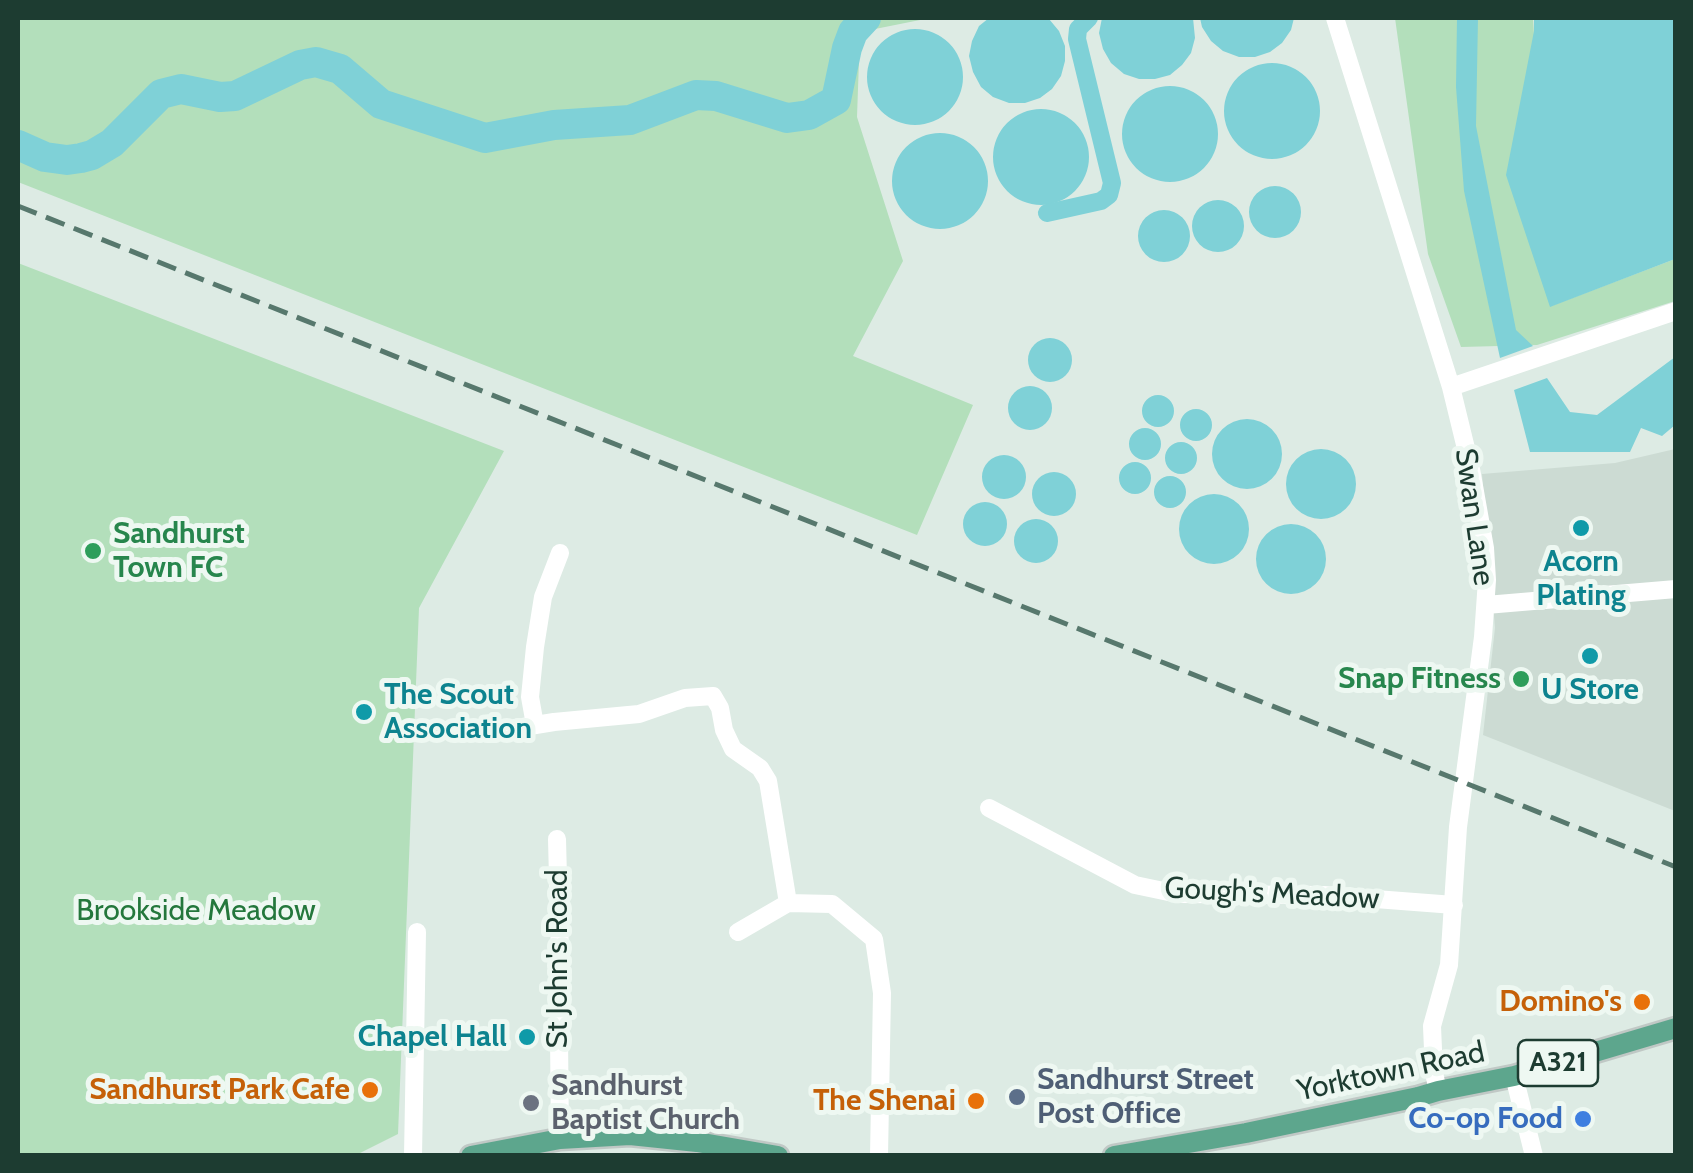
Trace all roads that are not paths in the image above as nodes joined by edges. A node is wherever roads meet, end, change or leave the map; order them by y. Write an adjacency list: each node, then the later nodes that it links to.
1 (1335, 18): 3 (street, Swan Lane)
2 (1676, 311): 3 (street)
3 (1451, 387): 6 (street, Swan Lane)
4 (560, 554): 7 (street)
5 (1676, 588): 6 (street)
6 (1486, 605): 12 (street, Swan Lane)
7 (535, 725): 8 (street); 11 (street)
8 (511, 729)
9 (990, 808): 12 (street, Gough's Meadow)
10 (557, 839): 18 (street, St John's Road)
11 (788, 903): 14 (street); 23 (street)
12 (1454, 906): 17 (street, Swan Lane)
13 (417, 932): 20 (street)
14 (738, 932)
15 (1676, 1028): 16 (main road, Yorktown Road / A321)
16 (1514, 1076): 17 (main road, Yorktown Road / A321); 25 (street)
17 (1438, 1090): 19 (main road, Yorktown Road / A321)
18 (571, 1144): 21 (main road); 22 (main road)
19 (1148, 1152): 24 (main road, Yorktown Road / A321)
20 (413, 1156)
21 (472, 1156)
22 (778, 1156)
23 (879, 1156)
24 (1114, 1156)
25 (1534, 1156)

